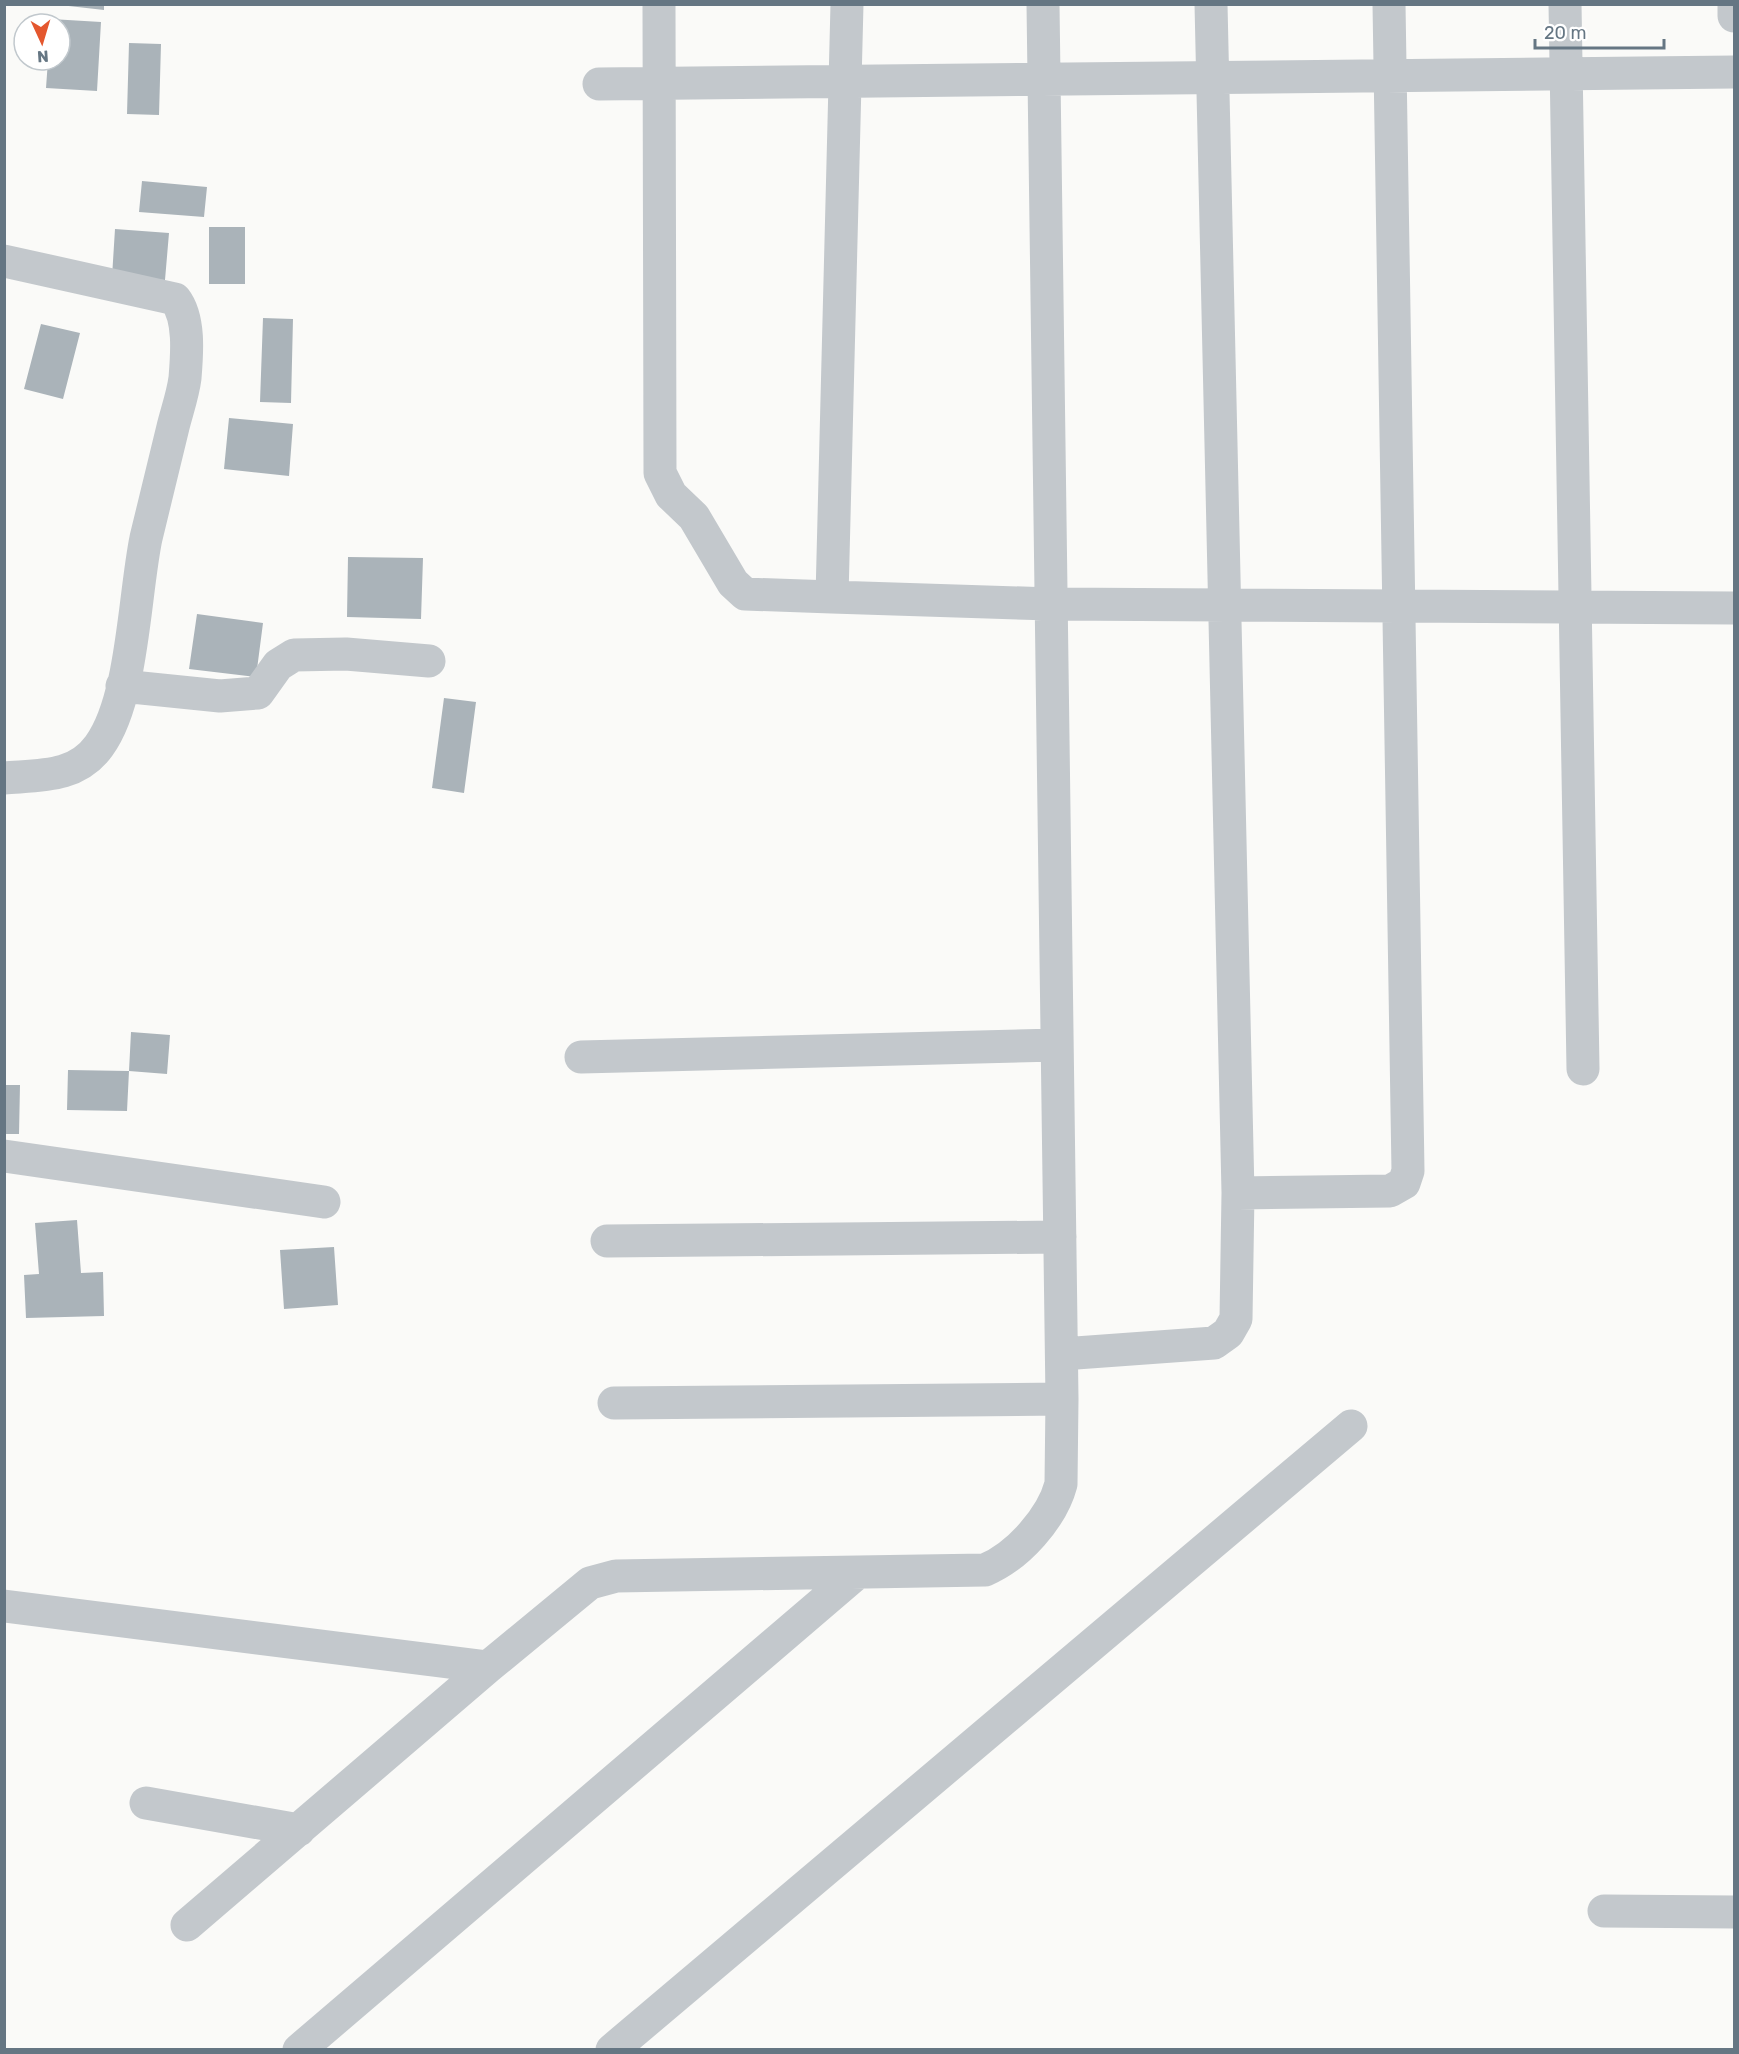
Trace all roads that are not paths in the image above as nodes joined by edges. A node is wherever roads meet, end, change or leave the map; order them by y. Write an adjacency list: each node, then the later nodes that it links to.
1 (659, 4): 16 (street)
2 (847, 4): 14 (street)
3 (1043, 4): 13 (street)
4 (1211, 4): 12 (street)
5 (1389, 4): 11 (street)
6 (1565, 4): 10 (street)
7 (1734, 4): 8 (street)
8 (1734, 16)
9 (1734, 72): 10 (street)
10 (1566, 74): 11 (street); 22 (street)
11 (1392, 76): 12 (street); 21 (street)
12 (1212, 78): 13 (street); 20 (street)
13 (1045, 80): 14 (street); 19 (street)
14 (846, 83): 16 (street); 18 (street)
15 (599, 84): 16 (street)
16 (661, 85): 18 (street)
17 (4, 261): 25 (street)
18 (832, 597): 19 (street)
19 (1051, 604): 20 (street); 27 (street)
20 (1224, 605): 21 (street); 31 (street)
21 (1400, 606): 22 (street); 31 (street)
22 (1575, 607): 23 (street); 29 (street)
23 (1734, 608)
24 (429, 661): 25 (street)
25 (122, 686): 26 (street)
26 (4, 778)
27 (1057, 1045): 28 (street); 33 (street)
28 (581, 1057)
29 (1583, 1069)
30 (4, 1156): 32 (street)
31 (1238, 1193): 35 (street)
32 (324, 1202)
33 (1060, 1237): 34 (street); 35 (street)
34 (607, 1241)
35 (1062, 1354): 36 (street)
36 (1062, 1399): 37 (street); 39 (street)
37 (614, 1403)
38 (1351, 1426): 48 (street)
39 (857, 1573): 41 (street); 47 (street)
40 (4, 1606): 41 (street)
41 (488, 1667): 43 (street)
42 (146, 1803): 43 (street)
43 (299, 1830): 46 (street)
44 (1604, 1911): 45 (street)
45 (1734, 1912)
46 (187, 1925)
47 (299, 2049)
48 (612, 2049)

